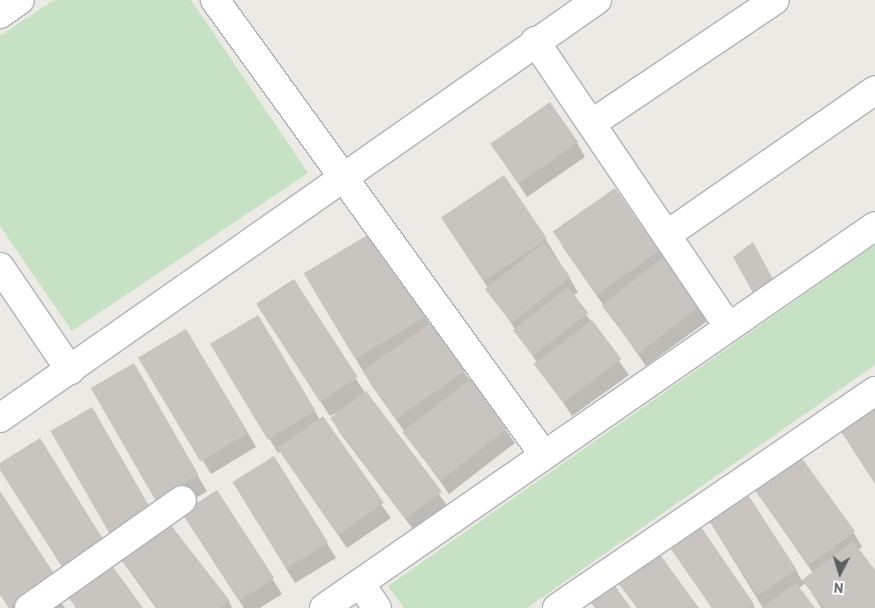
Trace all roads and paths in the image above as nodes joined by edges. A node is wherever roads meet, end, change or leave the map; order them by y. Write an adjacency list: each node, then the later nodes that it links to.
1 (20, 0): 5 (street)
2 (215, 0): 9 (street)
3 (597, 0): 6 (street)
4 (775, 0): 8 (street)
5 (0, 14)
6 (535, 41): 8 (street); 9 (street)
7 (875, 90): 11 (street)
8 (594, 122): 11 (street)
9 (346, 177): 14 (street); 17 (street)
10 (875, 226): 13 (street)
11 (668, 234): 13 (street)
12 (0, 266): 14 (street)
13 (729, 327): 17 (street)
14 (70, 370): 16 (street)
15 (875, 391): 23 (street)
16 (0, 418)
17 (544, 455): 19 (street)
18 (182, 500): 20 (street)
19 (360, 583): 21 (street); 22 (street)
20 (30, 608)
21 (324, 608)
22 (377, 608)
23 (557, 608)

